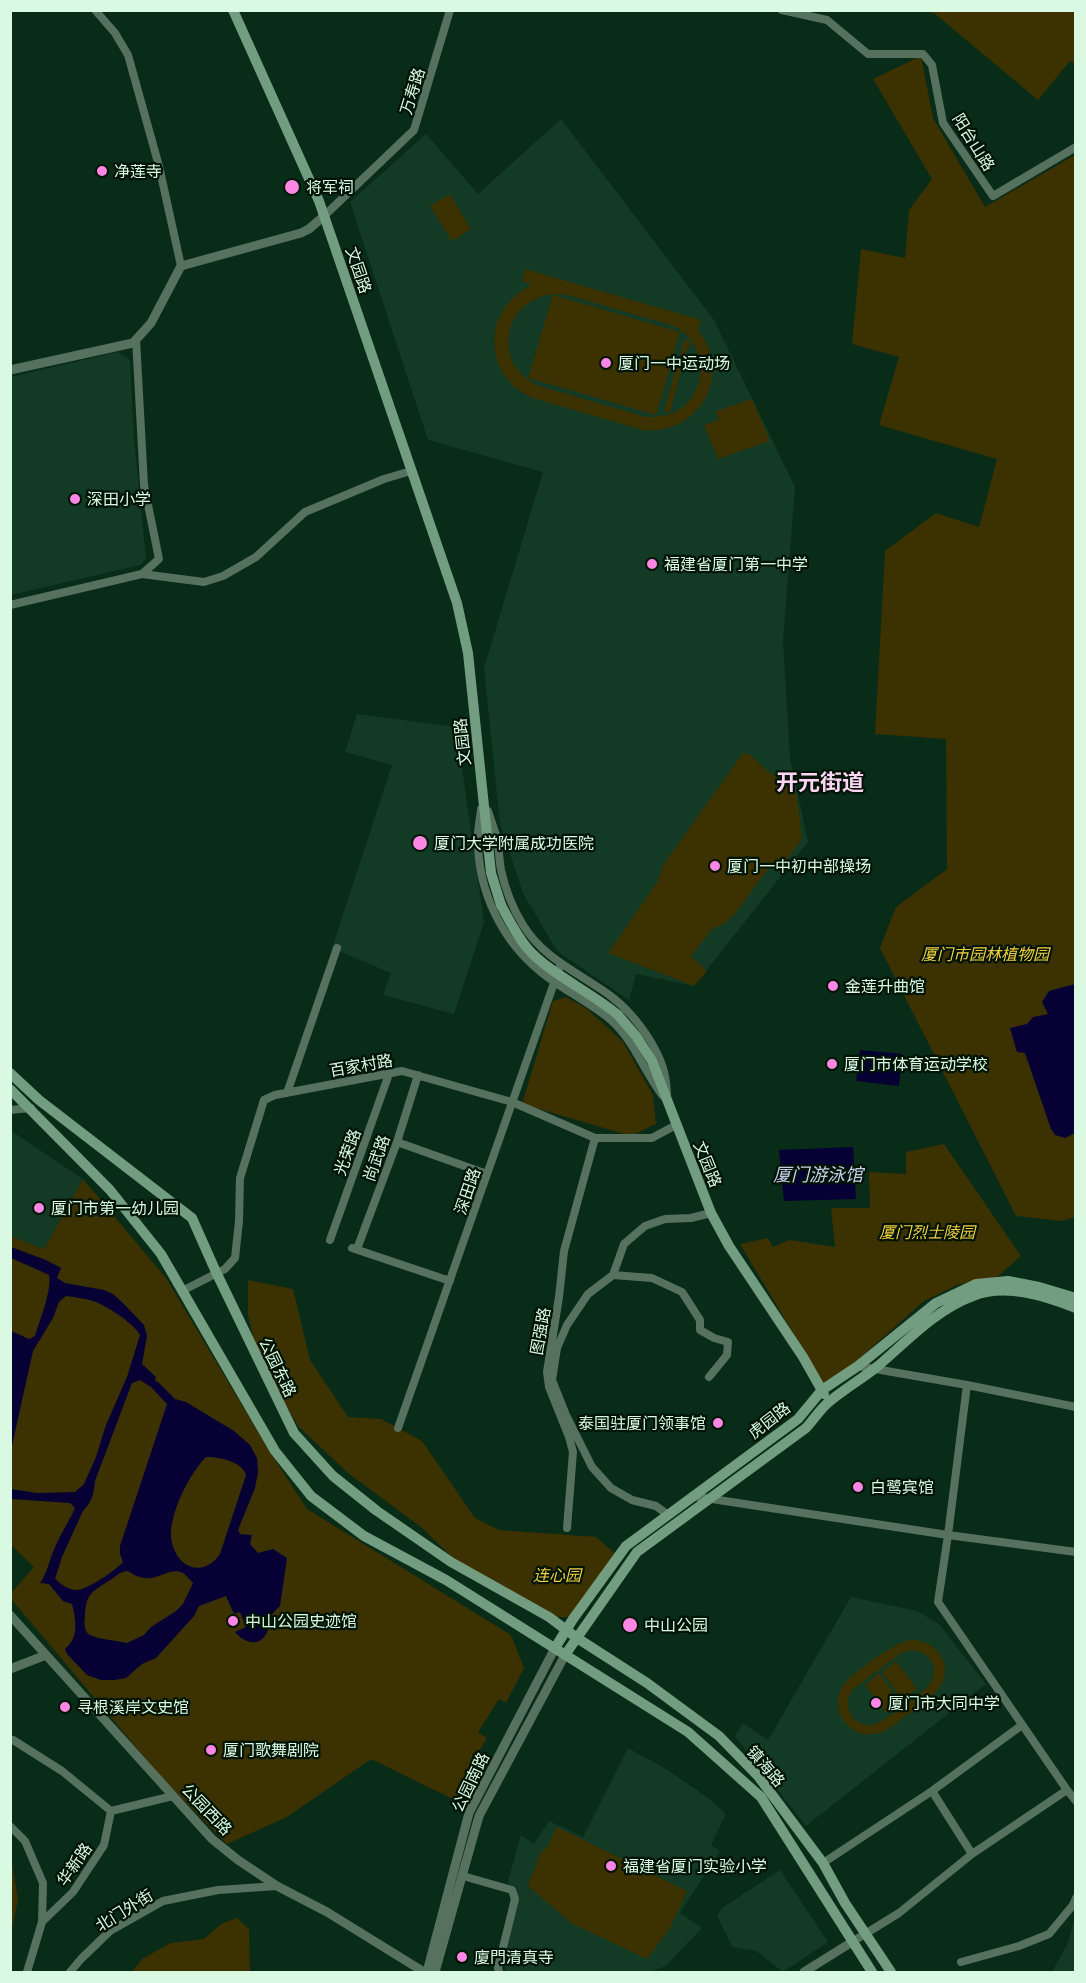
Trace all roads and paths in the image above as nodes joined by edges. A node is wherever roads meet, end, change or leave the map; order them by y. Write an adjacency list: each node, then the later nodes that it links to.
1 (95, 10): 7 (street)
2 (233, 10): 6 (main road, 文园路)
3 (450, 10): 6 (street, 万寿路)
4 (782, 10): 5 (street, 阳台山路)
5 (1076, 147)
6 (324, 216): 7 (street); 10 (main road, 文园路)
7 (181, 266): 8 (street)
8 (136, 339): 9 (street); 11 (street)
9 (10, 370)
10 (411, 471): 11 (street); 13 (main road, 文园路)
11 (142, 574): 12 (street)
12 (10, 605)
13 (483, 796): 15 (street); 16 (street); 22 (main road, 文园路, bridge)
14 (337, 948): 21 (street)
15 (561, 963): 16 (street, 深田路); 22 (street)
16 (555, 982): 22 (street); 23 (street, 深田路)
17 (10, 1073): 32 (main road, 公园东路)
18 (388, 1074): 19 (street, 百家村路); 21 (street, 百家村路); 31 (street, 光荣路)
19 (418, 1076): 23 (street, 百家村路); 28 (street, 尚武路)
20 (10, 1089): 24 (main road)
21 (287, 1093): 32 (street, 百家村路)
22 (667, 1101): 26 (main road, 文园路)
23 (512, 1102): 27 (street, 百家村路); 29 (street, 深田路)
24 (31, 1108): 25 (street); 35 (main road)
25 (10, 1110)
26 (676, 1125): 27 (street, 百家村路); 30 (main road, 文园路)
27 (595, 1138): 49 (street, 图强路)
28 (397, 1142): 29 (street); 34 (street, 尚武路)
29 (487, 1174): 34 (street, 深田路)
30 (711, 1213): 33 (street); 42 (main road, 文园路)
31 (330, 1240)
32 (216, 1272): 35 (street, 百家村路); 53 (main road, 公园东路)
33 (613, 1275): 40 (street); 48 (street)
34 (450, 1281): 45 (street, 深田路)
35 (182, 1291): 55 (main road)
36 (1076, 1298): 38 (main road, 虎园路)
37 (1076, 1308): 39 (main road, 虎园路)
38 (858, 1366): 39 (street); 42 (main road, 虎园路)
39 (874, 1369): 41 (street); 43 (main road, 虎园路)
40 (708, 1377)
41 (967, 1385): 44 (street); 50 (street)
42 (822, 1390): 43 (main road, 文园路); 46 (main road, 虎园路)
43 (829, 1402): 47 (main road, 虎园路)
44 (1076, 1407)
45 (398, 1428)
46 (692, 1496): 47 (street); 48 (main road, 虎园路)
47 (708, 1498): 50 (street); 54 (main road, 虎园路)
48 (668, 1515): 53 (main road, 虎园路)
49 (567, 1528)
50 (948, 1535): 51 (street); 59 (street)
51 (1076, 1552)
52 (10, 1615): 56 (street, 公园西路)
53 (566, 1630): 54 (main road, 镇海路); 55 (main road, 虎园路)
54 (577, 1638): 57 (main road, 虎园路); 68 (main road, 镇海路)
55 (555, 1648): 57 (main road, 镇海路); 78 (street, 公园南路)
56 (46, 1655): 58 (street); 63 (street, 公园西路)
57 (565, 1655): 69 (street, 公园南路); 74 (main road, 镇海路)
58 (10, 1669)
59 (1022, 1725): 61 (street); 62 (street)
60 (11, 1740): 65 (street)
61 (1067, 1790): 64 (street); 67 (street)
62 (932, 1791): 67 (street); 68 (street)
63 (173, 1796): 65 (street); 70 (street, 公园西路)
64 (1076, 1802)
65 (111, 1811): 72 (street, 华新路)
66 (10, 1826): 72 (street, 华新路)
67 (972, 1854): 73 (street)
68 (823, 1863): 73 (main road, 镇海路)
69 (463, 1876): 79 (street, 公园南路); 80 (street)
70 (277, 1886): 77 (street, 北门外街); 78 (street, 公园西路)
71 (1076, 1898): 75 (street)
72 (42, 1922): 76 (street, 华新路)
73 (865, 1933): 74 (street); 83 (main road, 镇海路)
74 (852, 1942): 81 (street); 82 (main road, 镇海路)
75 (961, 1962)
76 (27, 1972)
77 (70, 1972)
78 (425, 1972)
79 (435, 1972)
80 (499, 1972)
81 (804, 1972)
82 (872, 1972)
83 (891, 1972)

